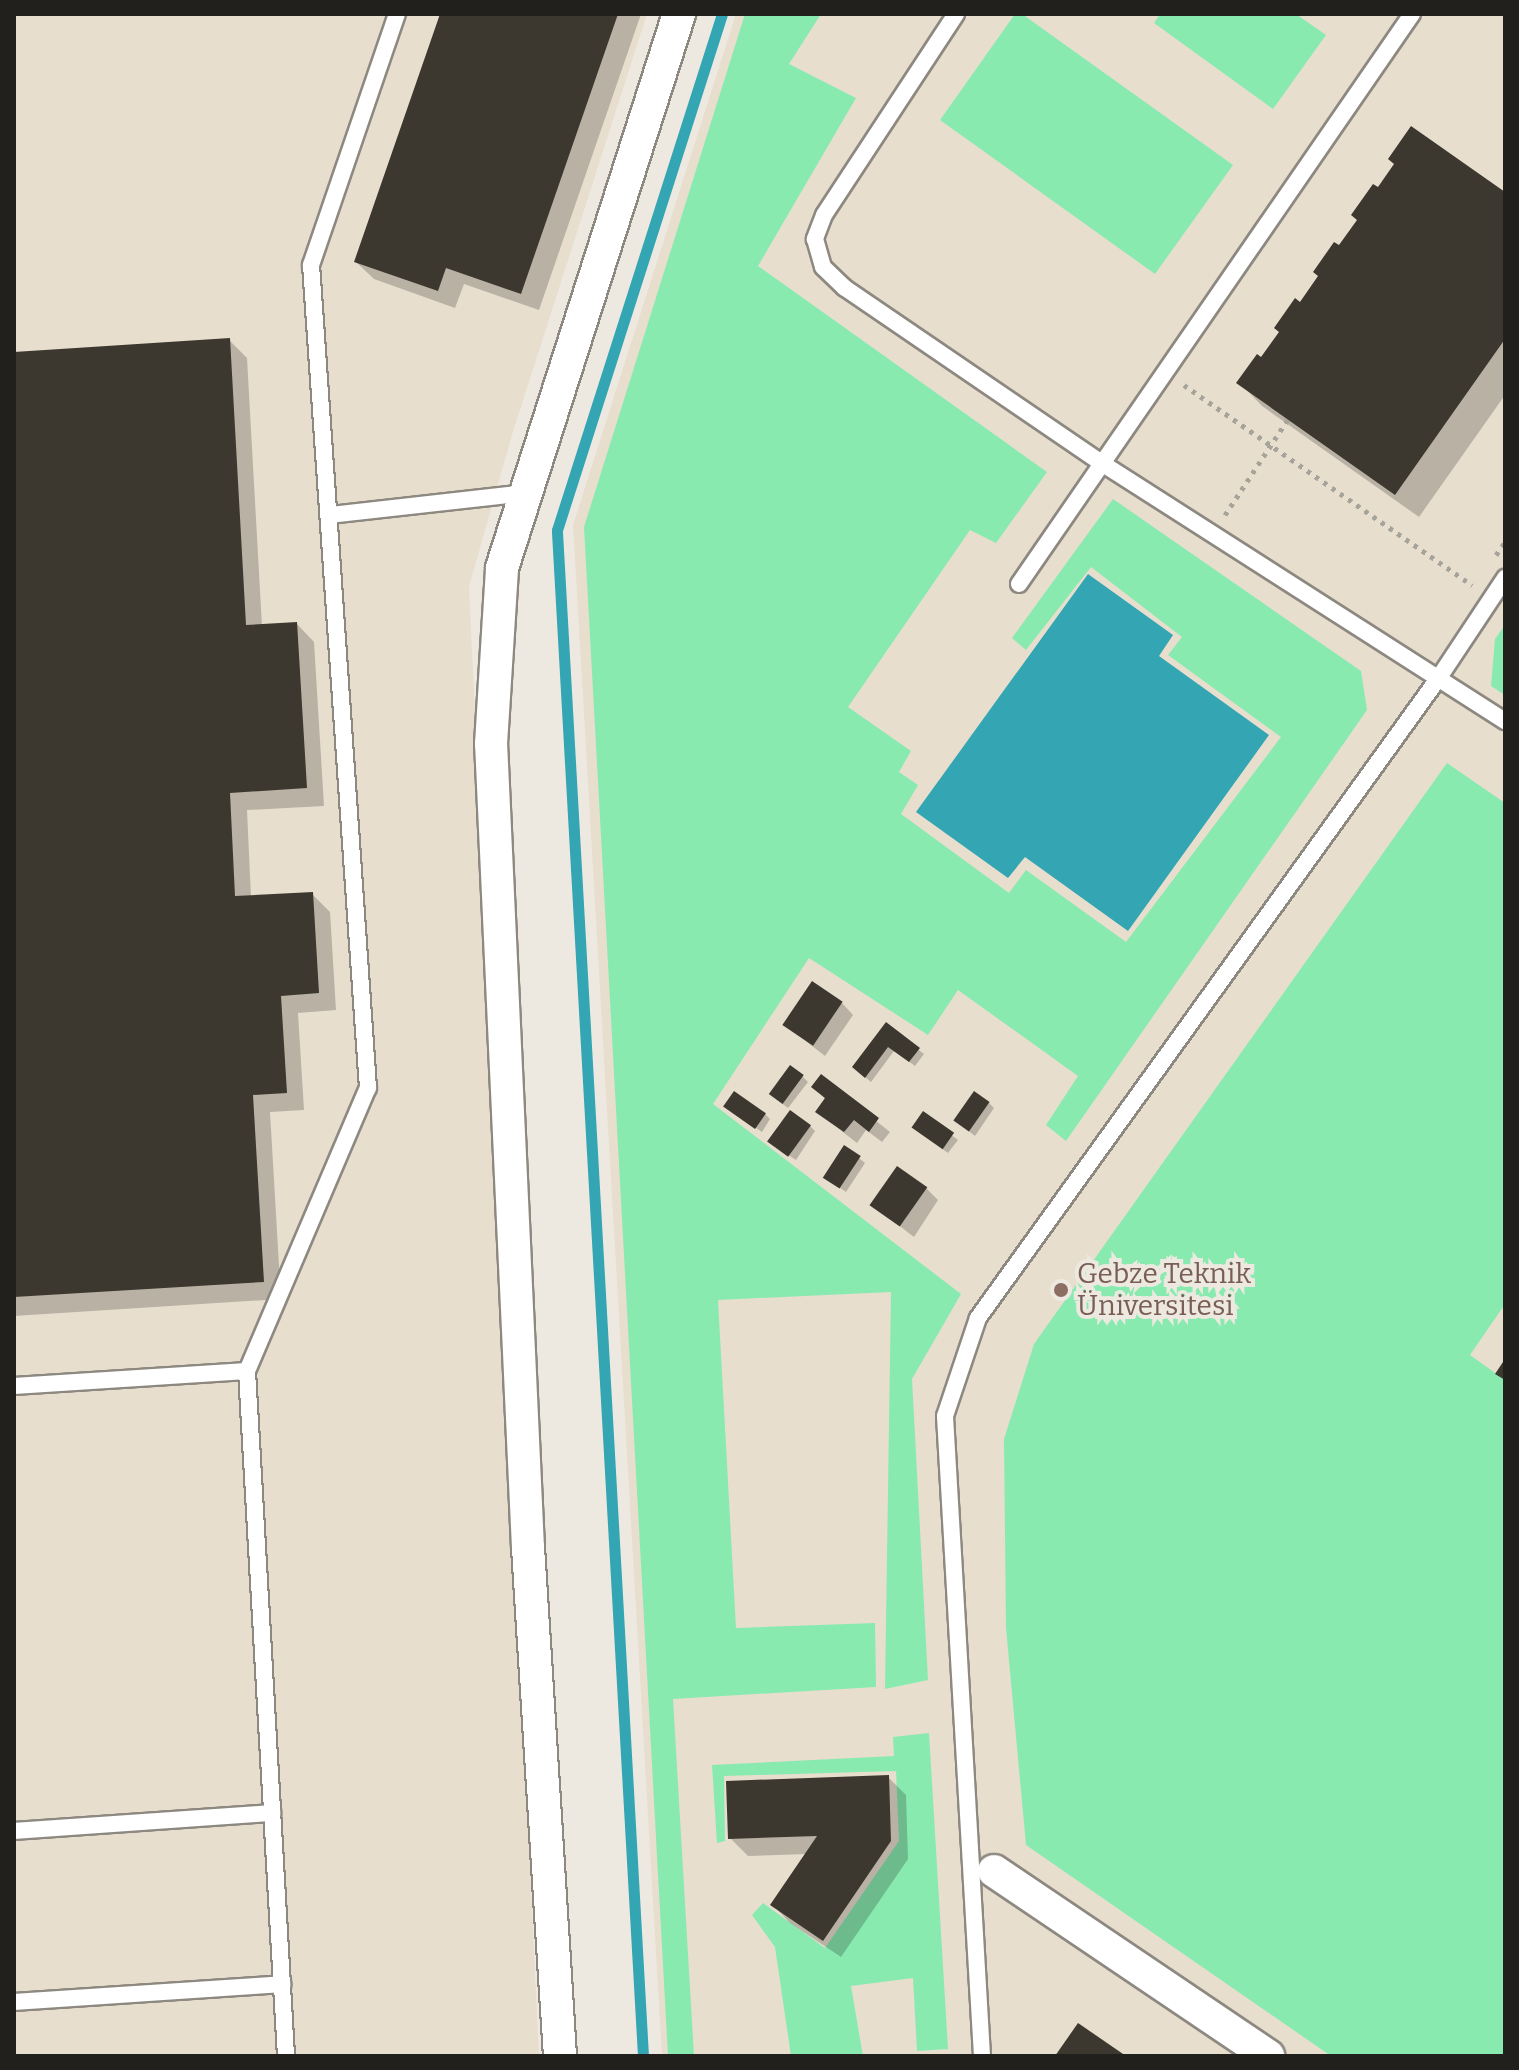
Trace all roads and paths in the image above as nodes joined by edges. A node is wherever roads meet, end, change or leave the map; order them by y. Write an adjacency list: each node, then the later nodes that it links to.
1 (397, 14): 10 (lane)
2 (679, 14): 9 (street)
3 (956, 14): 8 (lane)
4 (1412, 14): 5 (lane)
5 (1164, 371): 7 (path); 8 (lane)
6 (1288, 419): 7 (path)
7 (1270, 445): 11 (path); 17 (path)
8 (1100, 462): 11 (lane); 16 (lane)
9 (525, 493): 10 (lane); 30 (street)
10 (330, 515): 22 (lane)
11 (1214, 534): 20 (lane)
12 (1505, 542): 13 (path)
13 (1490, 564)
14 (1482, 575): 17 (path)
15 (1505, 578): 18 (lane)
16 (1019, 584)
17 (1474, 587): 18 (path); 19 (path)
18 (1491, 599): 20 (lane)
19 (1465, 600)
20 (1440, 676): 21 (lane); 31 (lane)
21 (1505, 721)
22 (247, 1371): 23 (lane); 24 (lane)
23 (14, 1386)
24 (272, 1813): 25 (lane); 27 (lane)
25 (14, 1831)
26 (994, 1871): 32 (street)
27 (282, 1984): 28 (lane); 29 (lane)
28 (14, 2002)
29 (286, 2056)
30 (560, 2056)
31 (982, 2056)
32 (1268, 2056)

